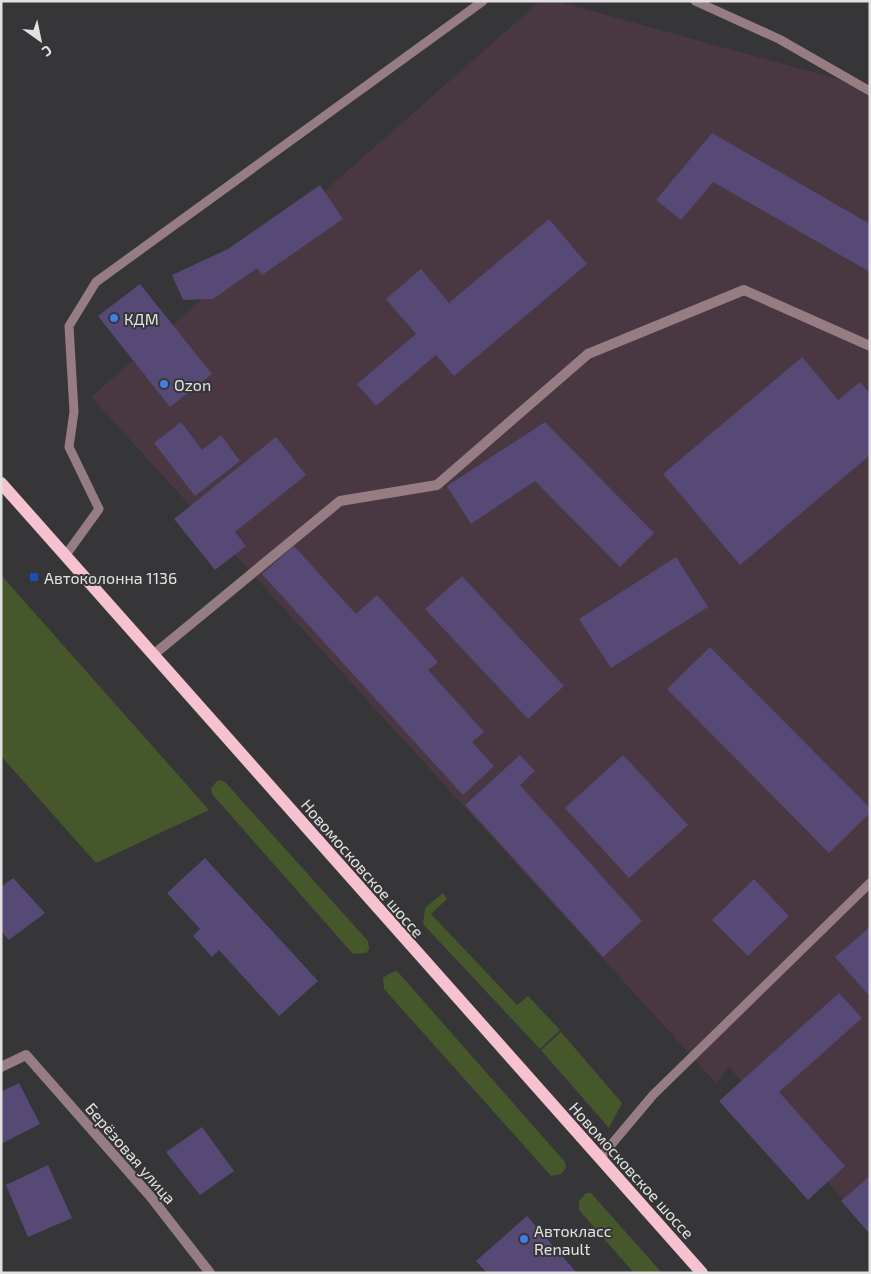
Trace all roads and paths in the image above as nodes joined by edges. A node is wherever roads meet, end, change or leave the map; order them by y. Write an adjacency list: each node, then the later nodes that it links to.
1 (483, 1): 6 (lane)
2 (695, 1): 3 (lane)
3 (870, 91)
4 (870, 346): 7 (street)
5 (1, 484): 6 (main road, Новомосковское шоссе)
6 (65, 556): 7 (main road, Новомосковское шоссе)
7 (153, 655): 10 (main road, Новомосковское шоссе)
8 (870, 883): 10 (lane)
9 (1, 1067): 11 (street, Берёзовая улица)
10 (600, 1158): 12 (main road, Новомосковское шоссе)
11 (210, 1273)
12 (702, 1273)

